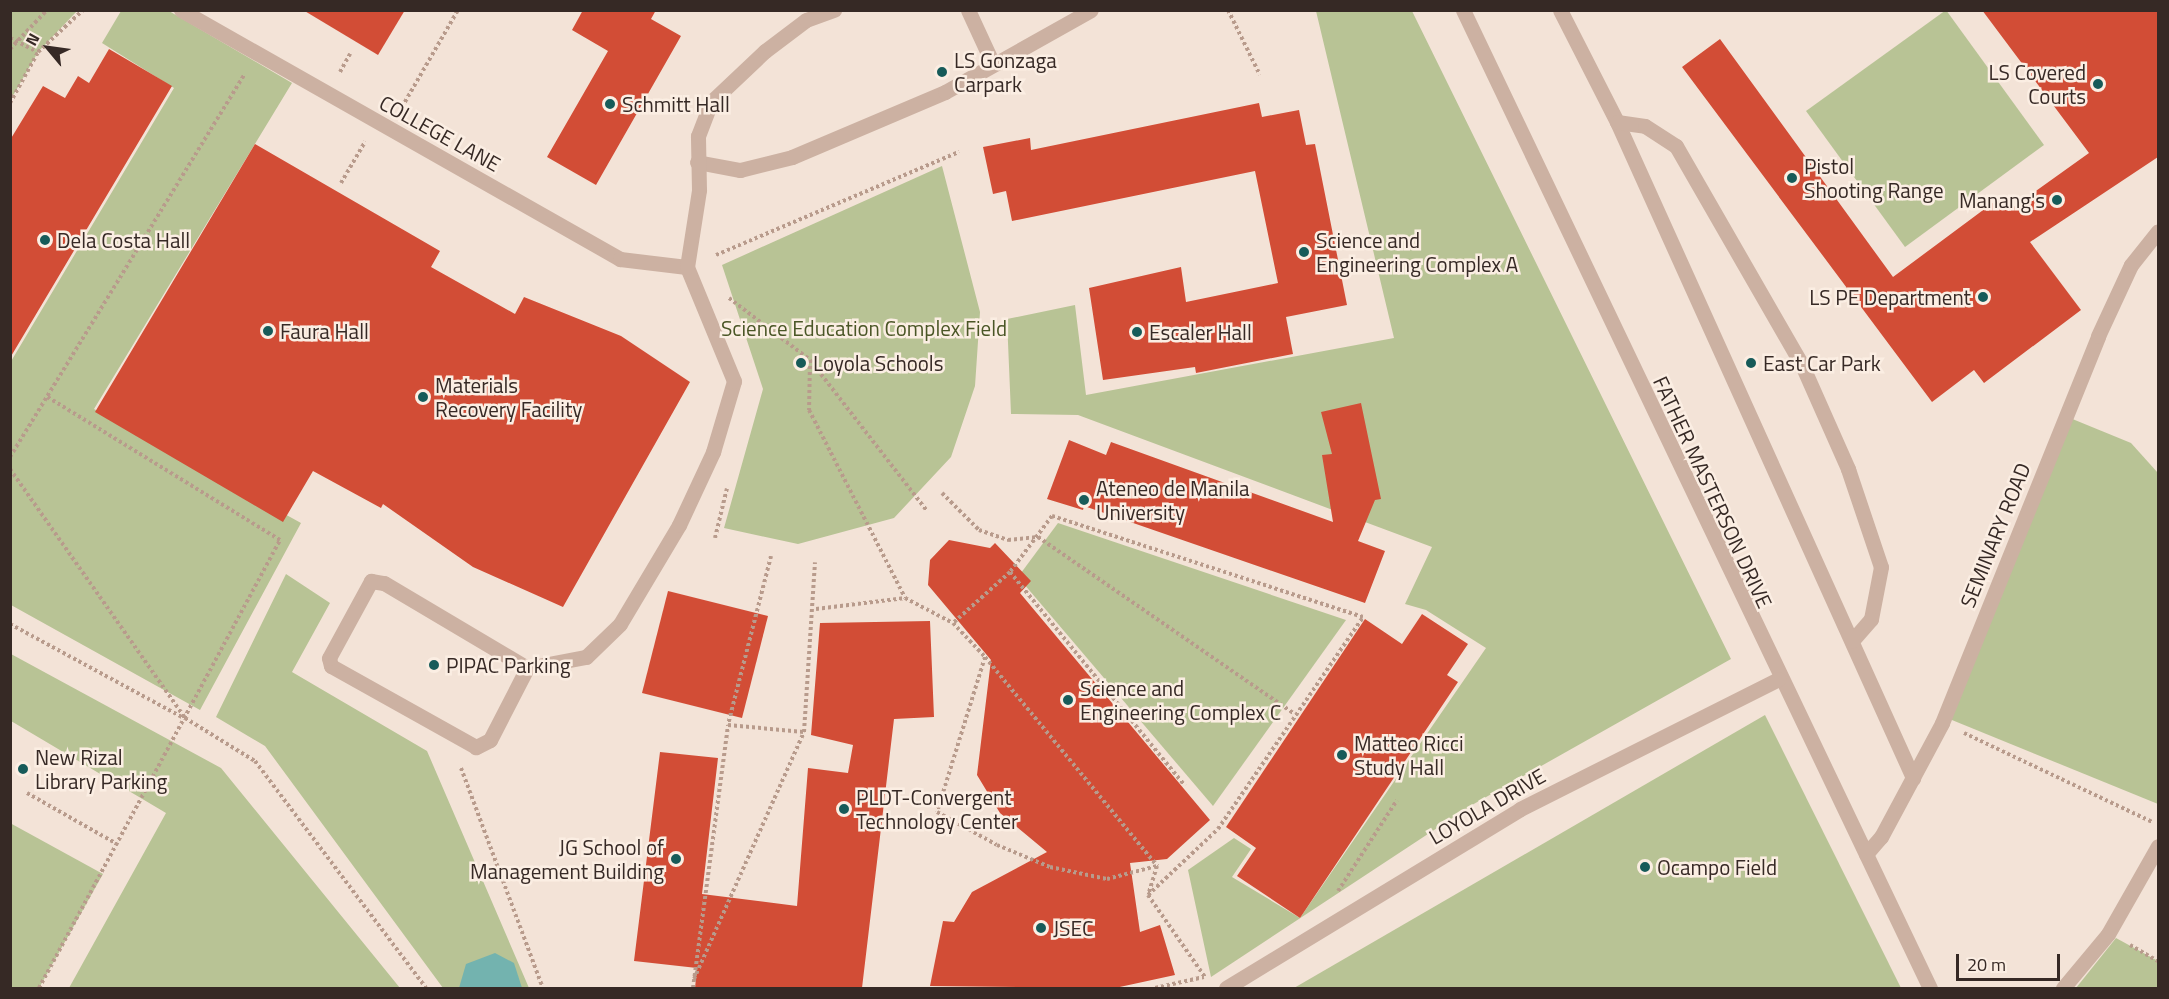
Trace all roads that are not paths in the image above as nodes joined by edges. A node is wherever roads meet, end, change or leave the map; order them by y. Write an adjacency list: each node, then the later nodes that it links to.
1 (181, 10): 11 (street, COLLEGE LANE)
2 (834, 10): 9 (street)
3 (968, 10): 7 (street)
4 (1091, 10): 7 (street)
5 (1463, 10): 14 (street, FATHER MASTERSON DRIVE)
6 (1560, 10): 8 (street)
7 (992, 62): 9 (street)
8 (1617, 122): 12 (street); 12 (street)
9 (697, 162): 11 (street)
10 (2158, 231): 15 (street, SEMINARY ROAD)
11 (687, 267): 13 (street)
12 (1852, 641): 15 (street)
13 (527, 669): 13 (street)
14 (1778, 679): 17 (street, FATHER MASTERSON DRIVE); 18 (street, LOYOLA DRIVE)
15 (1913, 778): 17 (street, SEMINARY ROAD)
16 (2158, 846): 20 (street)
17 (1866, 854): 19 (street, FATHER MASTERSON DRIVE)
18 (1226, 988)
19 (1930, 988)
20 (2063, 988)

